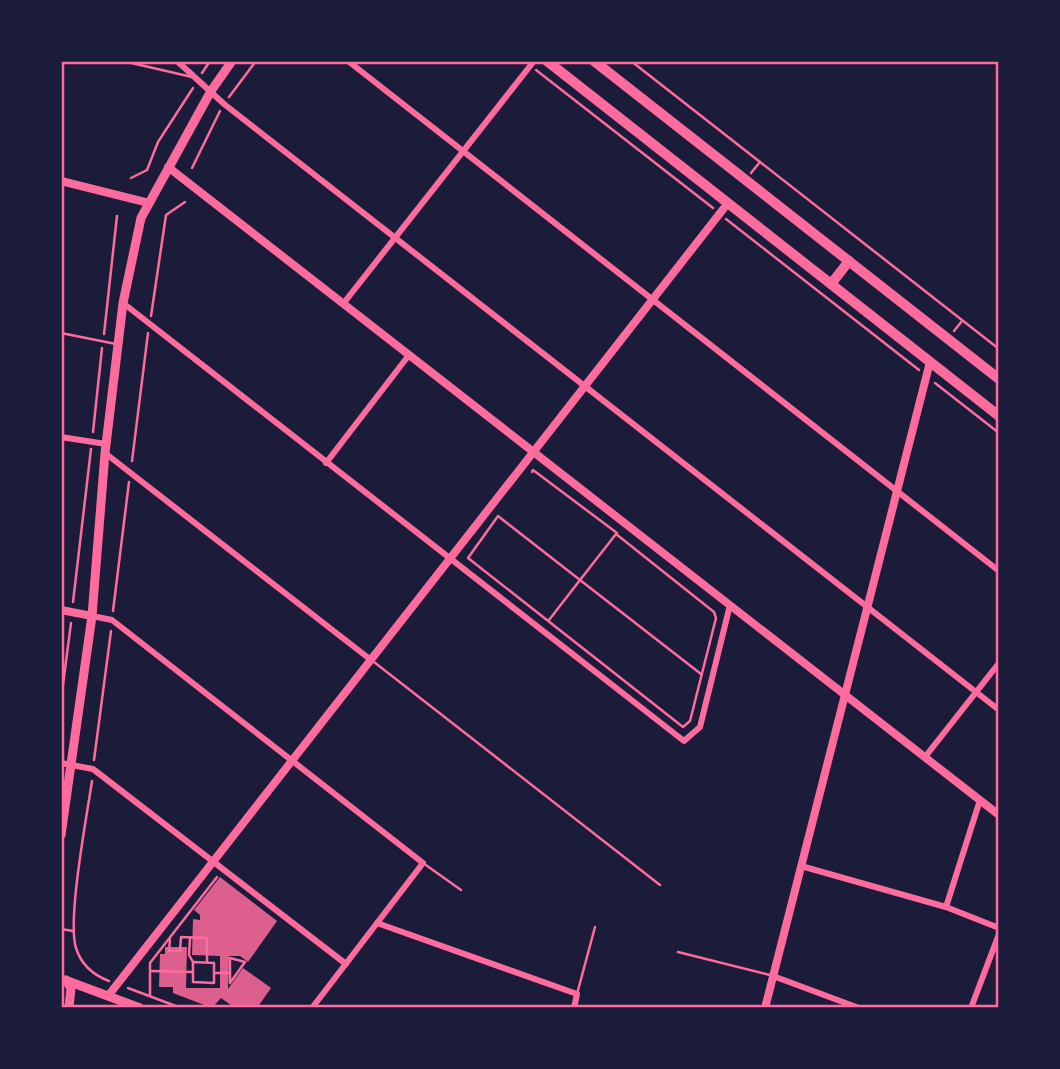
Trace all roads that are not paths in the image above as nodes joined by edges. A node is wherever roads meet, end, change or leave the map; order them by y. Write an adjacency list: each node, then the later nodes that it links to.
1 (124, 61): 8 (lane)
2 (177, 61): 8 (street)
3 (232, 61): 9 (main road)
4 (348, 61): 10 (street)
5 (547, 61): 14 (main road)
6 (594, 61): 16 (main road)
7 (532, 63): 10 (street)
8 (199, 78): 9 (street)
9 (211, 91): 11 (main road); 15 (street)
10 (463, 151): 15 (street); 18 (street)
11 (168, 167): 13 (main road); 20 (street)
12 (61, 181): 13 (street)
13 (149, 203): 19 (main road)
14 (728, 203): 17 (main road); 18 (street)
15 (395, 238): 20 (street); 26 (street)
16 (849, 261): 17 (main road); 25 (main road)
17 (831, 284): 24 (main road)
18 (652, 300): 26 (street); 32 (street)
19 (123, 303): 22 (main road); 31 (street)
20 (343, 304): 23 (street)
21 (61, 333): 22 (lane)
22 (118, 345): 29 (main road)
23 (409, 355): 30 (street); 31 (street)
24 (930, 362): 27 (main road); 32 (street)
25 (999, 379)
26 (584, 386): 30 (street); 36 (street)
27 (999, 416)
28 (61, 437): 29 (street)
29 (106, 448): 38 (main road); 39 (street)
30 (534, 452): 33 (street); 35 (street)
31 (326, 463): 33 (street)
32 (895, 489): 34 (street); 36 (street)
33 (451, 558): 35 (street); 39 (street)
34 (999, 571)
35 (730, 605): 42 (street)
36 (866, 607): 41 (street); 42 (street)
37 (61, 610): 38 (street)
38 (92, 616): 45 (street); 47 (main road)
39 (371, 660): 45 (street); 54 (lane)
40 (999, 663): 41 (street)
41 (976, 692): 43 (street); 44 (street)
42 (844, 694): 44 (street); 53 (street)
43 (999, 710)
44 (925, 757): 48 (street)
45 (292, 761): 51 (street); 52 (street)
46 (61, 763): 47 (street)
47 (73, 765): 50 (main road); 51 (street)
48 (980, 800): 49 (street); 56 (street)
49 (999, 815)
50 (61, 835)
51 (213, 862): 62 (street); 66 (street)
52 (423, 863): 55 (lane); 57 (street)
53 (801, 866): 56 (street); 63 (street)
54 (660, 885)
55 (461, 890)
56 (946, 906): 59 (street)
57 (377, 923): 62 (street); 65 (street)
58 (595, 927): 65 (lane)
59 (999, 928)
60 (999, 934): 73 (street)
61 (678, 952): 63 (lane)
62 (346, 964): 69 (street)
63 (773, 976): 71 (street); 72 (street)
64 (63, 978): 66 (main road); 67 (main road)
65 (577, 994): 70 (street)
66 (108, 996): 68 (main road)
67 (68, 1008)
68 (140, 1008)
69 (312, 1008)
70 (574, 1008)
71 (765, 1008)
72 (859, 1008)
73 (971, 1008)

